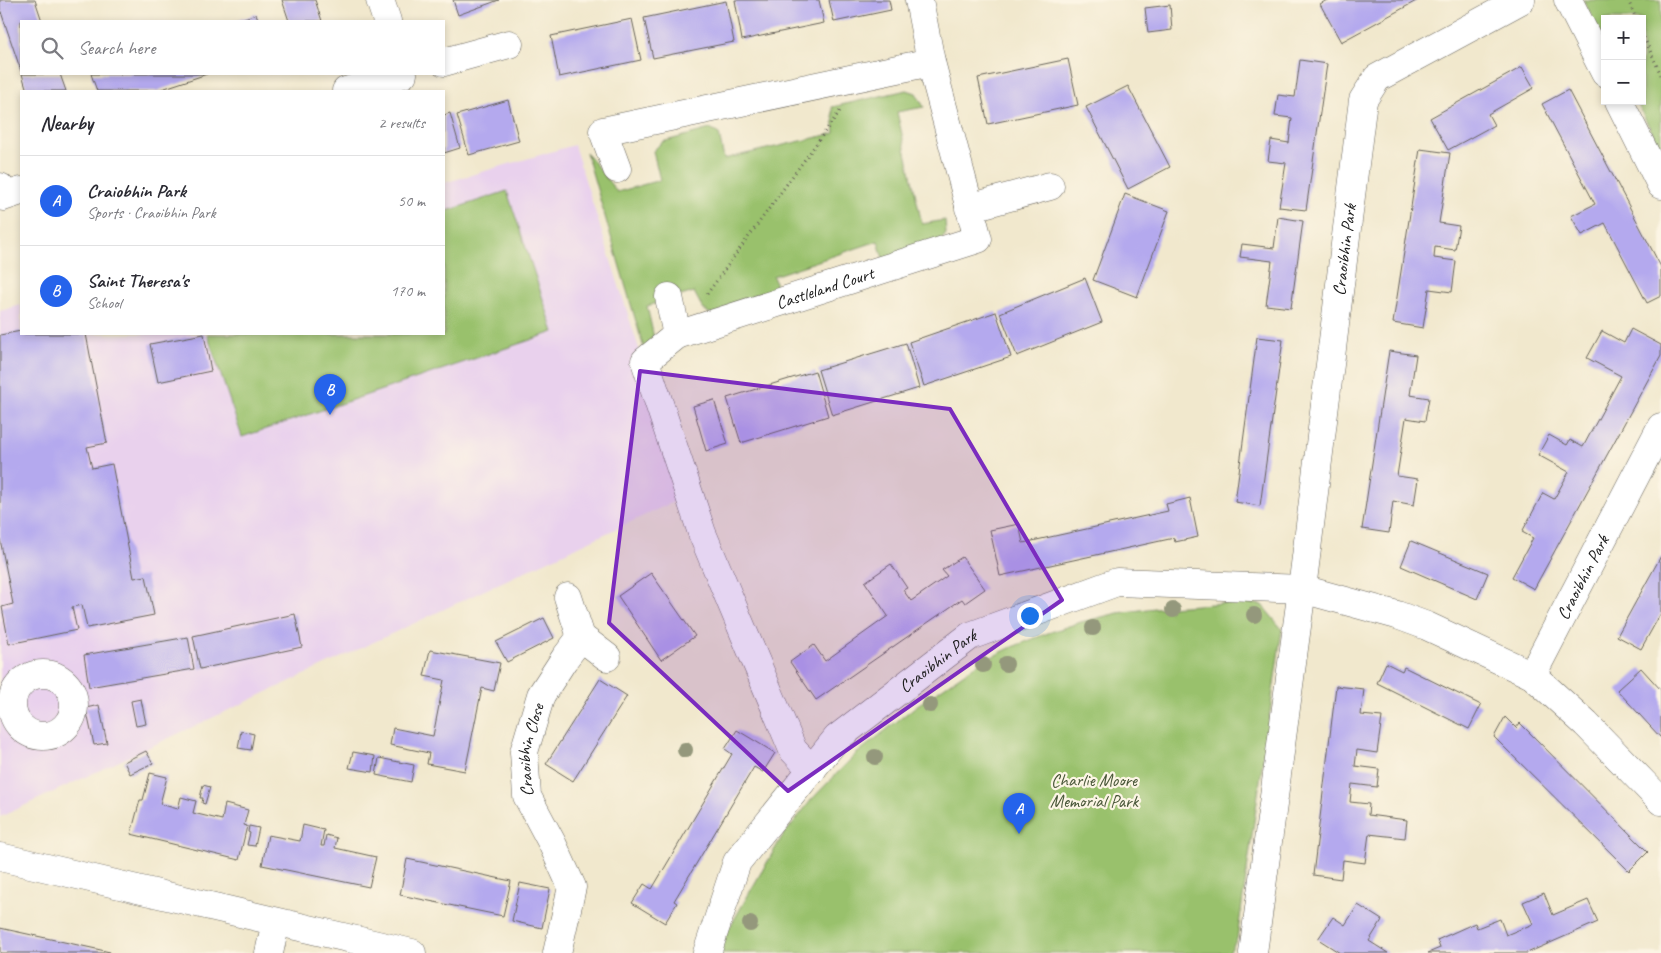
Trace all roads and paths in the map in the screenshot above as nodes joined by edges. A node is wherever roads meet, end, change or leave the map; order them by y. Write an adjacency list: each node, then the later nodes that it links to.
1 (380, 0): 7 (street)
2 (919, 0): 11 (street, Castleland Court)
3 (1520, 0): 28 (street, Craoibhin Park)
4 (1568, 0): 12 (street)
5 (1628, 0): 6 (path)
6 (1634, 15)
7 (387, 20)
8 (1646, 42): 14 (path)
9 (509, 44): 10 (street)
10 (445, 62)
11 (931, 62): 15 (street); 23 (street, Castleland Court)
12 (1601, 66)
13 (400, 75): 16 (street)
14 (1661, 75)
15 (848, 80): 18 (street); 24 (path)
16 (349, 90)
17 (1621, 105): 19 (street)
18 (617, 169)
19 (1661, 184)
20 (1050, 186): 23 (street)
21 (0, 187): 22 (street)
22 (20, 191)
23 (969, 208): 26 (street, Castleland Court)
24 (706, 295)
25 (669, 297): 26 (street)
26 (678, 335): 33 (street)
27 (1661, 427): 32 (street, Craoibhin Park)
28 (1302, 589): 32 (street, Craoibhin Park); 33 (street, Craoibhin Park); 41 (street, Craoibhin Park)
29 (568, 597): 30 (street)
30 (581, 637): 31 (street); 39 (street, Craoibhin Close)
31 (607, 657)
32 (1532, 676): 34 (street, Craoibhin Park)
33 (812, 770): 40 (street, Craoibhin Park)
34 (1661, 801)
35 (0, 858): 36 (street)
36 (276, 922): 37 (street); 38 (street)
37 (269, 953)
38 (412, 953)
39 (557, 953)
40 (707, 953)
41 (1253, 953)

